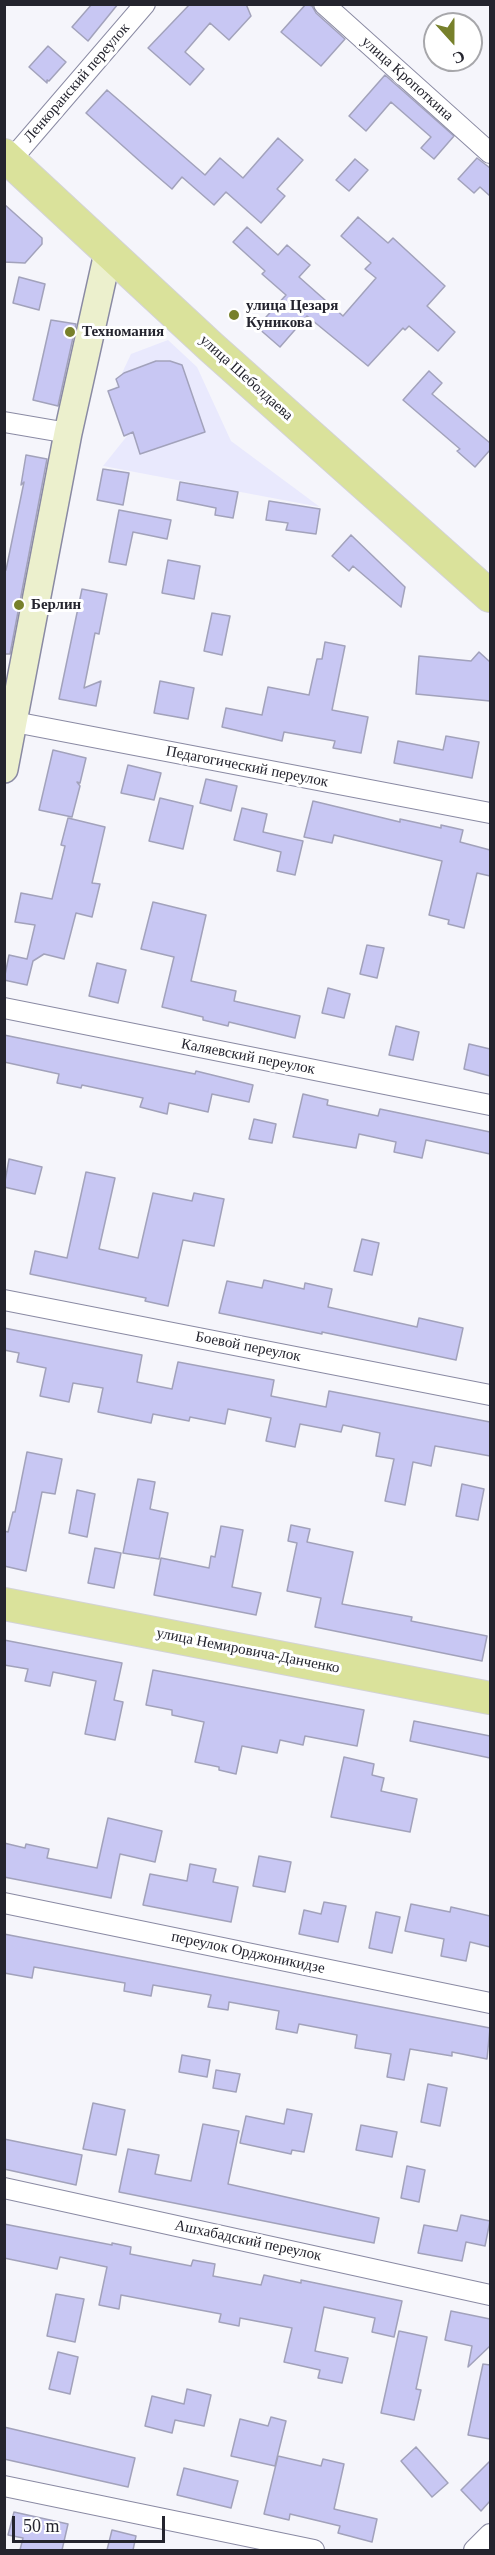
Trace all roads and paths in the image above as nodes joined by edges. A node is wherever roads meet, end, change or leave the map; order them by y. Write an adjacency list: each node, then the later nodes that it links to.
1 (145, 4): 4 (street, Ленкоранский переулок)
2 (324, 4): 3 (street, улица Кропоткина)
3 (490, 153)
4 (7, 158): 5 (main road, улица Шеболдаева)
5 (108, 253): 7 (street); 8 (main road, улица Шеболдаева)
6 (4, 422): 7 (street)
7 (68, 433): 9 (street)
8 (490, 596)
9 (9, 721): 10 (street); 11 (street, Педагогический переулок)
10 (4, 769)
11 (490, 813)
12 (4, 1008): 13 (street, Каляевский переулок)
13 (490, 1106)
14 (4, 1300): 15 (street, Боевой переулок)
15 (490, 1395)
16 (4, 1604): 17 (main road, улица Немировича-Данченко)
17 (490, 1698)
18 (4, 1903): 19 (street, переулок Орджоникидзе)
19 (490, 2003)
20 (4, 2188): 21 (street, Ашхабадский переулок)
21 (490, 2295)
22 (4, 2486): 24 (street)
23 (490, 2534): 25 (street)
24 (314, 2550)
25 (474, 2550)

